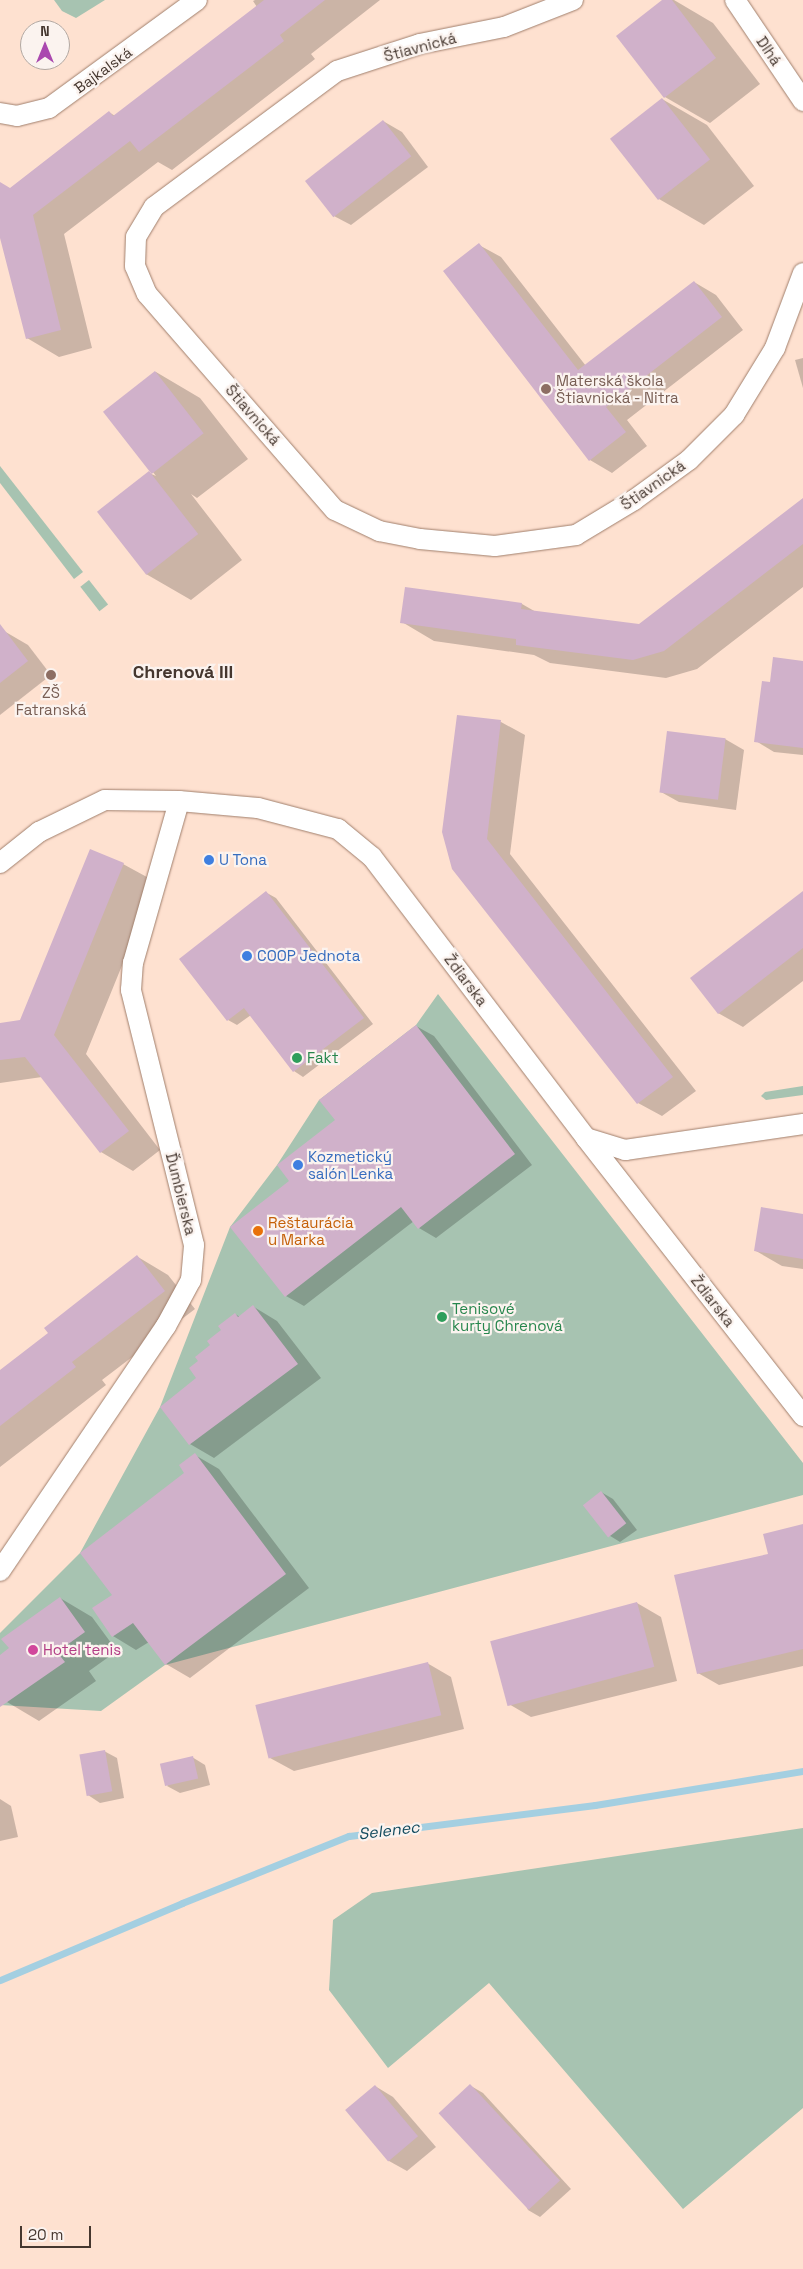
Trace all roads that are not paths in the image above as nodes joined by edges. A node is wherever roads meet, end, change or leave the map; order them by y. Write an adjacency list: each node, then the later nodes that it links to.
1 (197, 0): 5 (street, Bajkalská)
2 (573, 0): 6 (street, Štiavnická)
3 (735, 0): 4 (street, Dlhá)
4 (803, 101)
5 (0, 113)
6 (803, 273)
7 (179, 801): 8 (street); 10 (street, Ždiarska); 12 (street, Ďumbierska)
8 (0, 863)
9 (803, 1124): 10 (street)
10 (586, 1138): 11 (street, Ždiarska)
11 (803, 1416)
12 (0, 1571)

